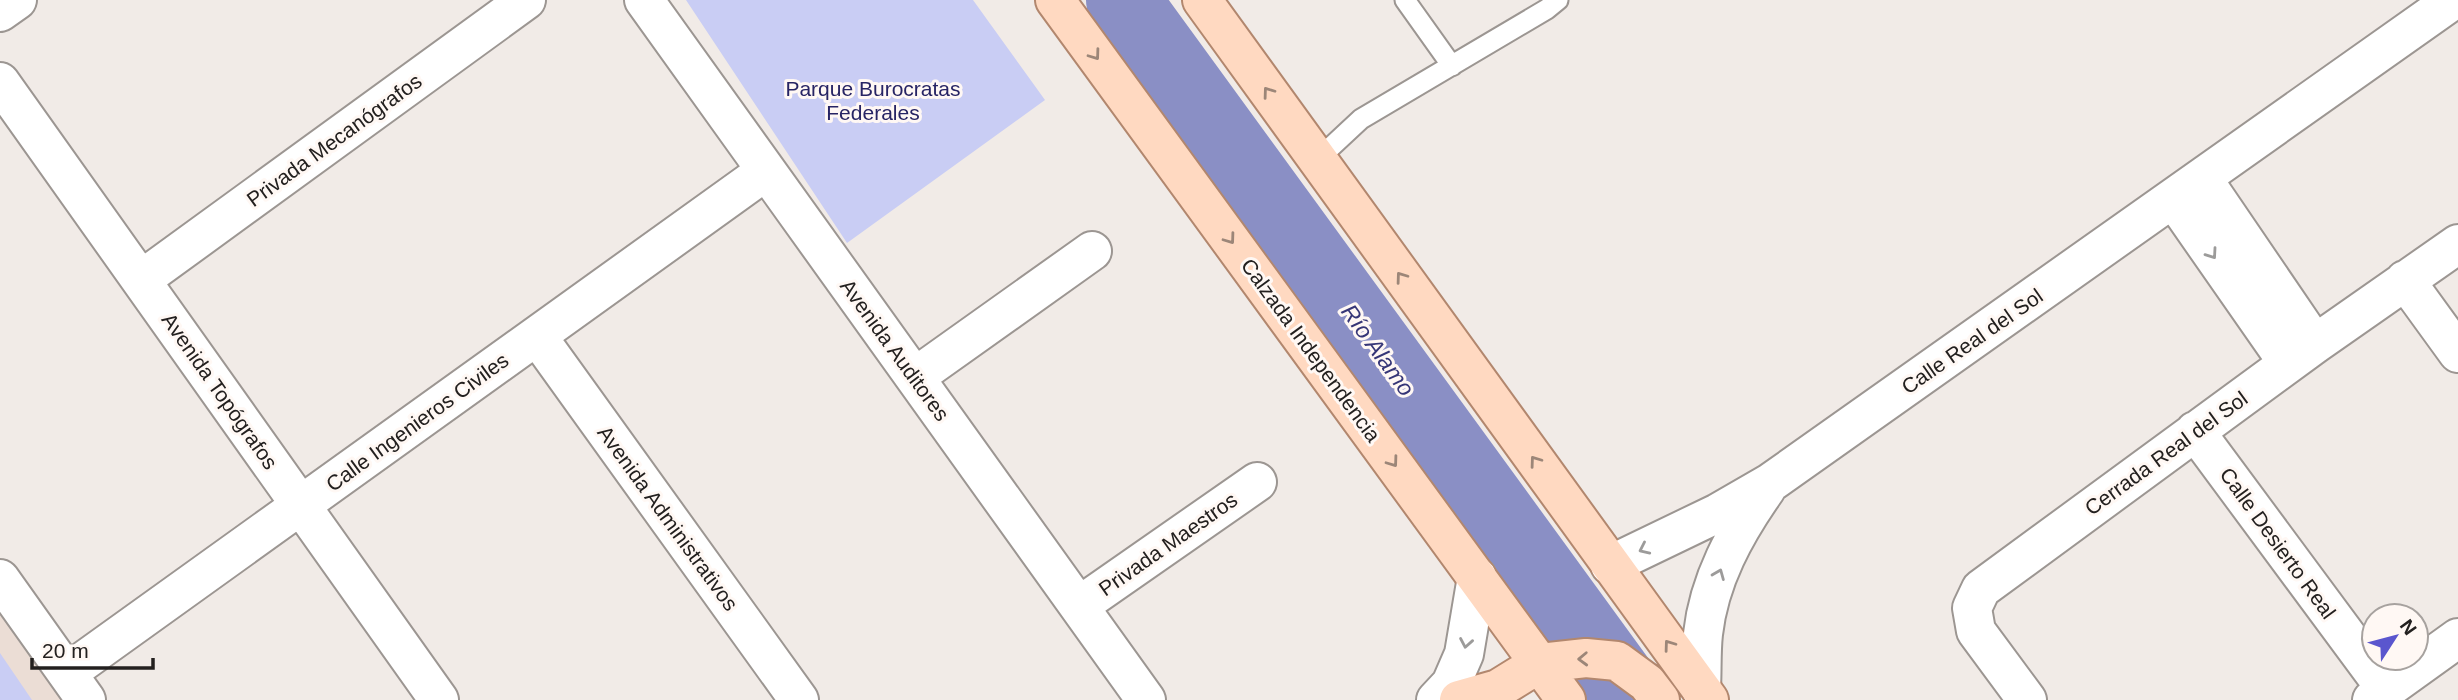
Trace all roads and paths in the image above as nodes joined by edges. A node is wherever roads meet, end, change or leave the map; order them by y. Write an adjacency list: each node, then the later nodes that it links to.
1 (17, 0): 9 (street)
2 (526, 0): 17 (street, Privada Mecanógrafos)
3 (644, 0): 13 (street, Avenida Auditores)
4 (1055, 0): 28 (main road, Calzada Independencia, one-way to 28)
5 (1202, 0): 12 (main road, one-way to 5)
6 (1405, 0): 10 (lane)
7 (2453, 0): 14 (street, Calle Real del Sol)
8 (1549, 3): 10 (lane)
9 (0, 12)
10 (1452, 66): 12 (lane)
11 (0, 82): 17 (street, Avenida Topógrafos)
12 (1317, 160): 27 (main road, one-way to 12)
13 (766, 171): 19 (street, Calle Ingenieros Civiles); 22 (street, Avenida Auditores)
14 (2188, 188): 21 (street); 25 (street, Calle Real del Sol)
15 (2458, 244): 18 (street, Cerrada Real del Sol)
16 (1092, 251): 22 (street)
17 (141, 280): 26 (street, Avenida Topógrafos)
18 (2405, 280): 20 (street); 21 (street, Cerrada Real del Sol)
19 (537, 335): 26 (street, Calle Ingenieros Civiles); 37 (street, Avenida Administrativos)
20 (2458, 353)
21 (2302, 354): 23 (street, Cerrada Real del Sol)
22 (915, 377): 30 (street, Avenida Auditores)
23 (2195, 431): 35 (street, Calle Desierto Real); 43 (street, Cerrada Real del Sol)
24 (1257, 482): 30 (street, Privada Maestros)
25 (1770, 483): 27 (street, Calle Real del Sol, one-way to 27); 34 (street, Calle Real del Sol, one-way to 25)
26 (301, 505): 33 (street, Calle Ingenieros Civiles); 36 (street, Avenida Topógrafos)
27 (1609, 565): 34 (main road, one-way to 27)
28 (1477, 577): 32 (main road, Calzada Independencia); 39 (street, one-way to 39)
29 (0, 579): 33 (street)
30 (1079, 606): 38 (street, Avenida Auditores)
31 (2458, 638): 35 (street)
32 (1540, 663): 40 (main road); 41 (main road, Calzada Independencia); 42 (main road, one-way to 32)
33 (77, 686)
34 (1705, 695)
35 (2379, 695)
36 (439, 700)
37 (799, 700)
38 (1146, 700)
39 (1436, 700)
40 (1459, 700)
41 (1566, 700)
42 (1660, 700)
43 (2027, 700)

